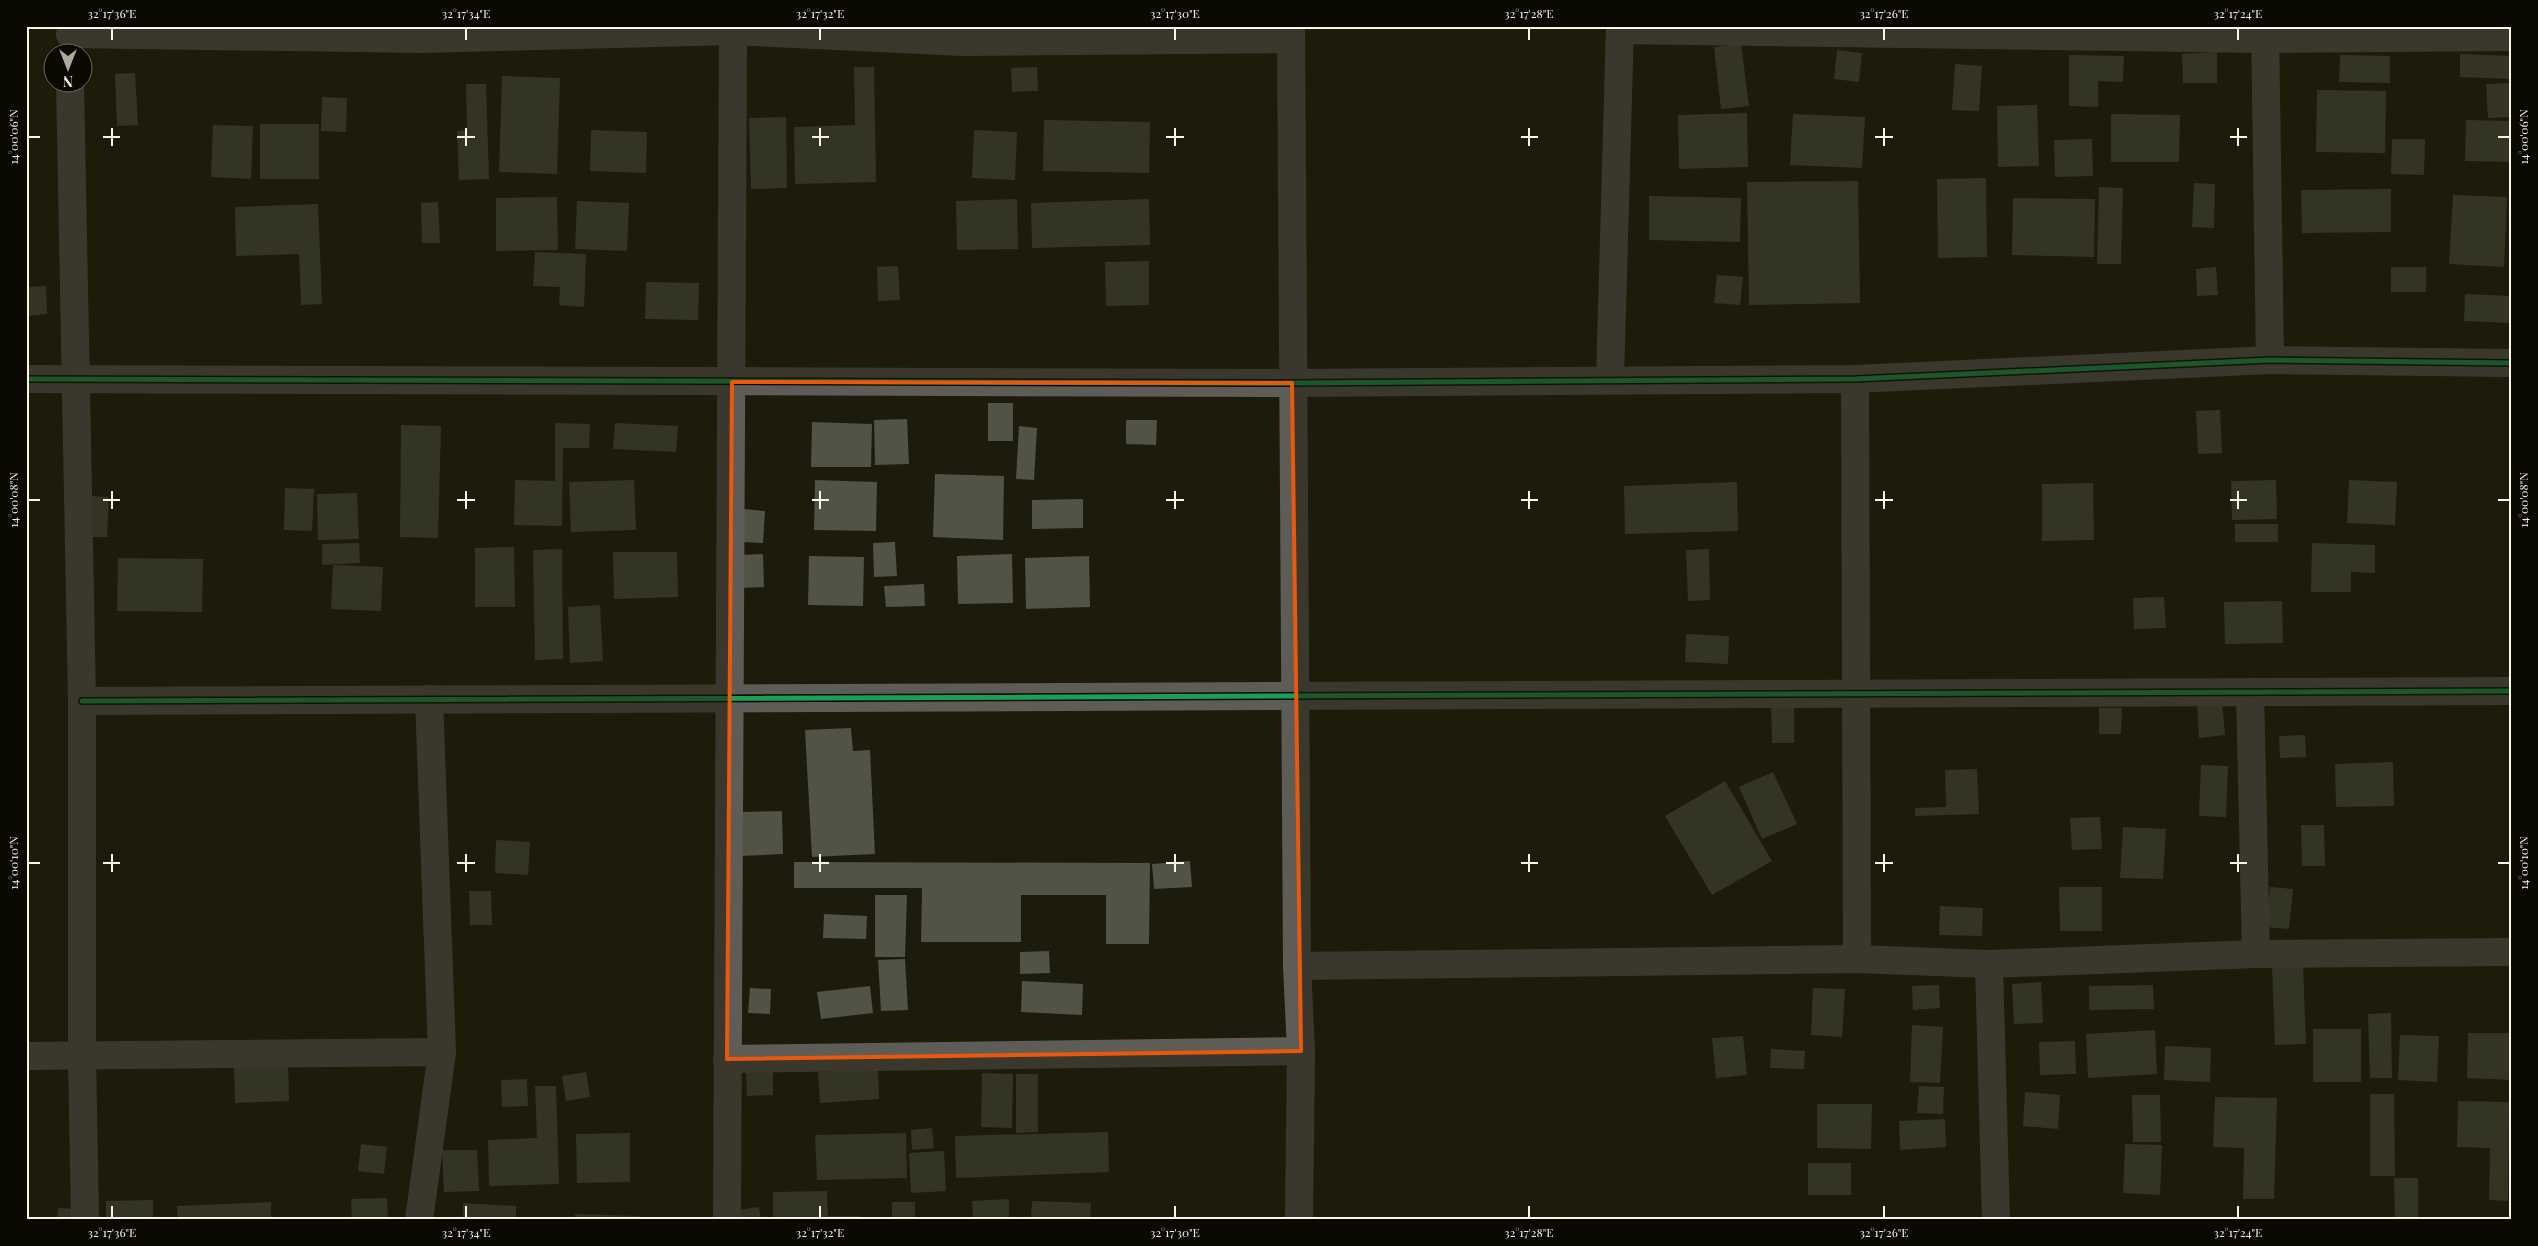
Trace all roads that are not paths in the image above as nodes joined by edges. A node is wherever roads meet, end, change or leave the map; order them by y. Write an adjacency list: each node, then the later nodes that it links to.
1 (1620, 28): 3 (street); 15 (street)
2 (733, 29): 4 (street); 6 (street); 16 (street)
3 (1928, 30): 5 (street)
4 (1291, 32): 17 (street)
5 (2265, 32): 8 (street); 10 (street)
6 (419, 33): 7 (street)
7 (70, 37)
8 (2512, 37)
9 (70, 92): 13 (street)
10 (2270, 360): 11 (street); 14 (street)
11 (2512, 363)
12 (26, 378): 13 (street)
13 (74, 378): 16 (street); 24 (street)
14 (1856, 379): 15 (street); 20 (street)
15 (1610, 380): 17 (street)
16 (732, 382): 17 (street); 23 (street)
17 (1292, 383): 21 (street)
18 (2512, 691): 19 (street)
19 (2250, 692): 20 (street); 26 (street)
20 (1856, 695): 21 (street); 27 (street)
21 (1295, 696): 23 (street); 29 (street)
22 (430, 699): 23 (street); 24 (street); 31 (street)
23 (729, 699): 34 (street)
24 (82, 701): 33 (street)
25 (2512, 952): 26 (street)
26 (2256, 954): 28 (street)
27 (1857, 959): 28 (street); 29 (street)
28 (1989, 964): 39 (street)
29 (1297, 966): 30 (street)
30 (1301, 1051): 34 (street); 38 (street)
31 (442, 1052): 33 (street); 36 (street)
32 (26, 1056): 33 (street)
33 (82, 1056): 35 (street)
34 (728, 1059): 37 (street)
35 (85, 1220)
36 (419, 1220)
37 (727, 1220)
38 (1299, 1220)
39 (1996, 1220)

